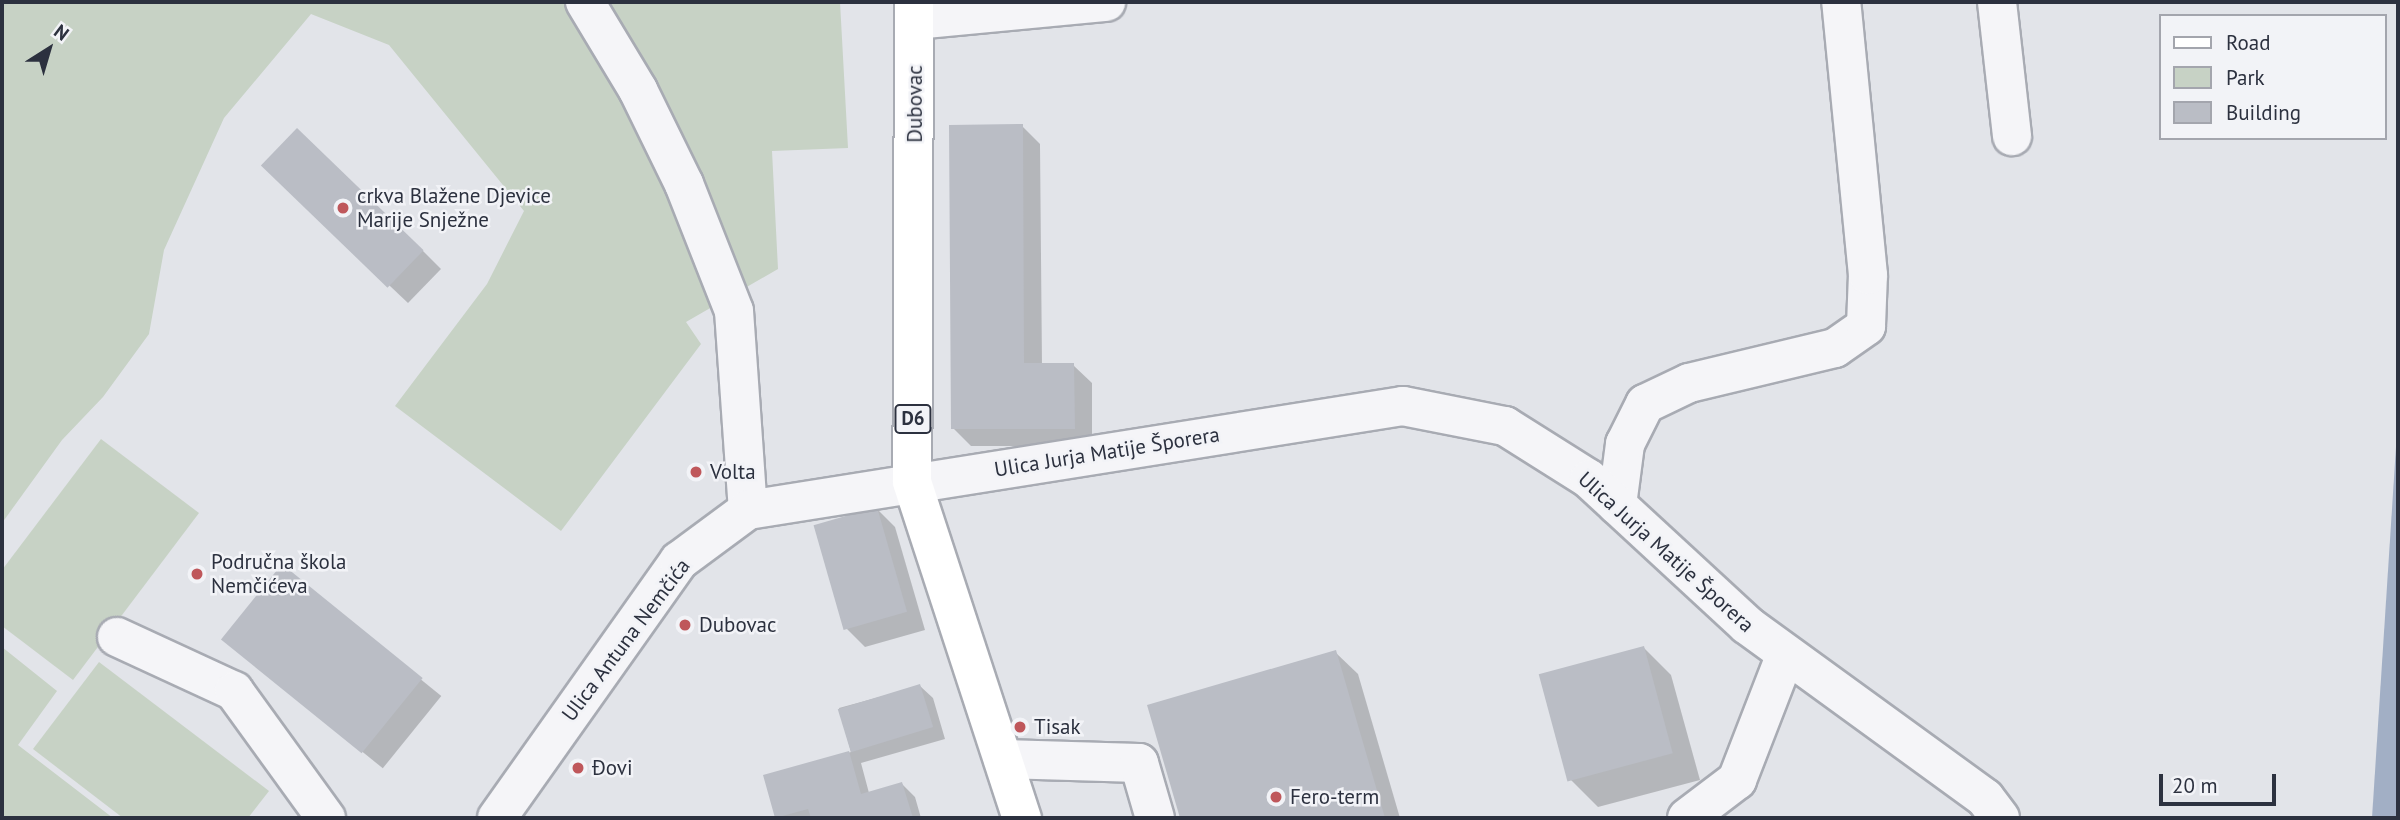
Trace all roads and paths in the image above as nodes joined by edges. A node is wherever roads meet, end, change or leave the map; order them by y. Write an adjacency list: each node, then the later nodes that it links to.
1 (585, 2): 10 (street)
2 (1106, 2): 5 (street)
3 (1841, 2): 9 (street)
4 (1997, 2): 7 (street)
5 (1067, 4): 6 (street)
6 (915, 11): 8 (main road, Dubovac / D6)
7 (2012, 136)
8 (912, 482): 9 (street, Ulica Jurja Matije Šporera); 10 (street, Ulica Antuna Nemčića); 13 (main road, Dubovac / D6)
9 (1617, 505): 12 (street, Ulica Jurja Matije Šporera)
10 (748, 510): 15 (street, Ulica Antuna Nemčića)
11 (117, 637): 14 (street)
12 (1785, 656): 18 (street); 19 (street, Ulica Jurja Matije Šporera)
13 (1003, 760): 16 (main road, Dubovac / D6); 17 (street)
14 (326, 818)
15 (497, 818)
16 (1022, 818)
17 (1155, 818)
18 (1687, 818)
19 (2000, 818)

